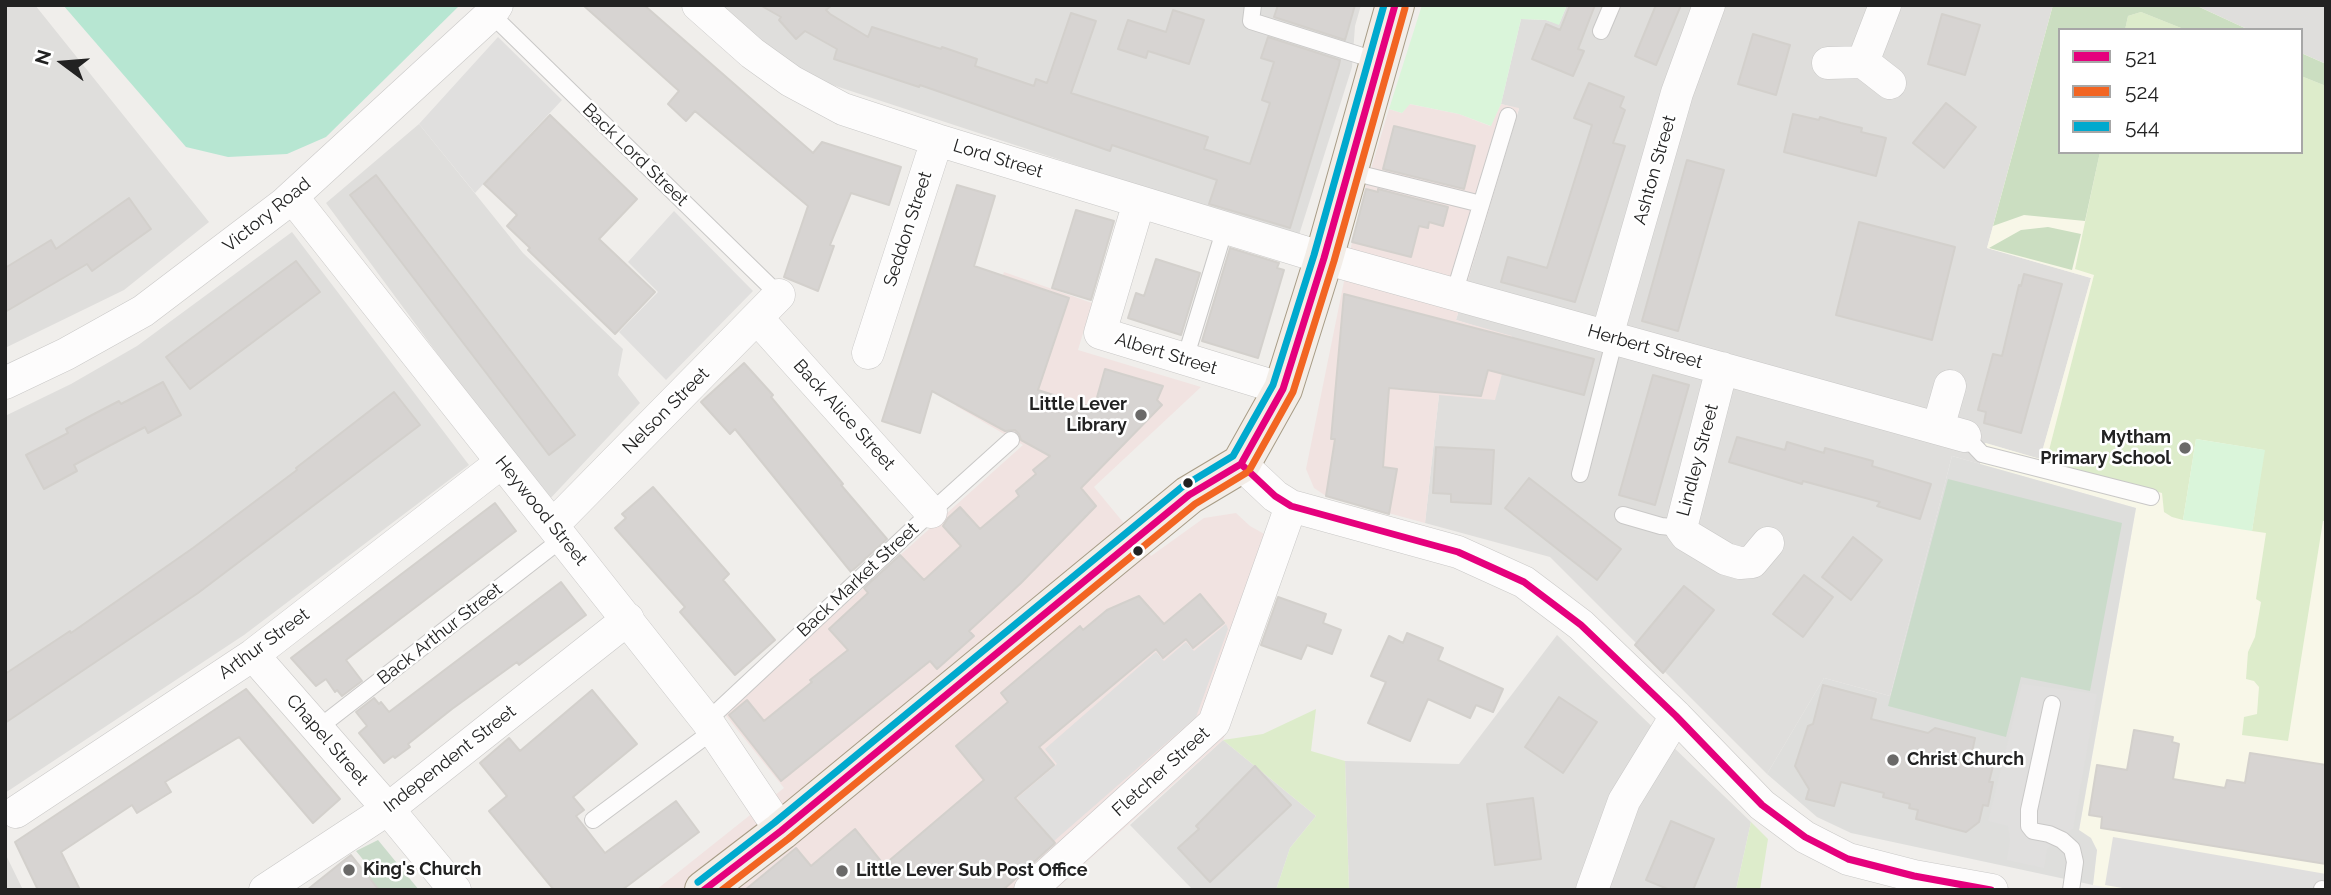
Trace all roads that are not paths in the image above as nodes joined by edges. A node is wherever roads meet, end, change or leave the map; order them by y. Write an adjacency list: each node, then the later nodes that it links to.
1 (698, 5): 14 (street, Lord Street)
2 (1253, 5): 9 (lane)
3 (1395, 5): 9 (main road)
4 (1612, 5): 8 (lane)
5 (1709, 5): 23 (street, Ashton Street)
6 (1885, 5): 10 (street)
7 (494, 10): 16 (street, Victory Road); 22 (lane, Back Lord Street)
8 (1601, 31)
9 (1378, 61): 15 (main road)
10 (1863, 62): 11 (street); 12 (street)
11 (1828, 63)
12 (1890, 83)
13 (1508, 116): 18 (lane)
14 (937, 140): 17 (street, Lord Street); 24 (street, Seddon Street)
15 (1348, 171): 18 (lane); 20 (main road)
16 (293, 198): 27 (street, Victory Road); 32 (street, Heywood Street)
17 (1139, 202): 19 (street, Lord Street); 25 (street, Albert Street)
18 (1481, 204): 21 (lane)
19 (1225, 228): 20 (street, Lord Street); 25 (lane)
20 (1324, 258): 21 (street, Herbert Street); 29 (main road)
21 (1454, 294): 23 (street, Herbert Street)
22 (768, 307): 37 (street, Back Alice Street); 40 (street, Nelson Street)
23 (1611, 337): 26 (street, Herbert Street); 34 (lane)
24 (868, 353)
25 (1185, 359): 29 (street, Albert Street)
26 (1722, 368): 30 (street, Herbert Street); 39 (street, Lindley Street)
27 (5, 383)
28 (1950, 386): 30 (street)
29 (1283, 389): 33 (main road)
30 (1952, 432): 35 (lane)
31 (1011, 440): 37 (lane, Back Market Street)
32 (502, 462): 40 (street, Heywood Street); 43 (street, Arthur Street)
33 (1241, 464): 36 (street); 51 (main road)
34 (1580, 474)
35 (2151, 497)
36 (1292, 506): 45 (street); 55 (street, Fletcher Street)
37 (931, 512): 46 (lane, Back Market Street)
38 (1622, 515): 39 (lane)
39 (1681, 528): 41 (street, Lindley Street)
40 (558, 532): 42 (street, Heywood Street); 47 (lane, Back Arthur Street)
41 (1768, 543)
42 (628, 619): 46 (street, Heywood Street); 48 (street, Independent Street)
43 (253, 655): 47 (street, Chapel Street); 49 (street, Arthur Street)
44 (2052, 704): 58 (lane)
45 (1676, 716): 56 (street); 57 (street)
46 (710, 725): 50 (lane, Back Market Street); 51 (street, Heywood Street)
47 (317, 729): 48 (street, Chapel Street)
48 (388, 809): 52 (street, Independent Street); 53 (street, Chapel Street)
49 (16, 812)
50 (593, 820)
51 (780, 831): 54 (main road)
52 (265, 890)
53 (455, 890)
54 (704, 890)
55 (1030, 890)
56 (1592, 890)
57 (1992, 890)
58 (2071, 890)

